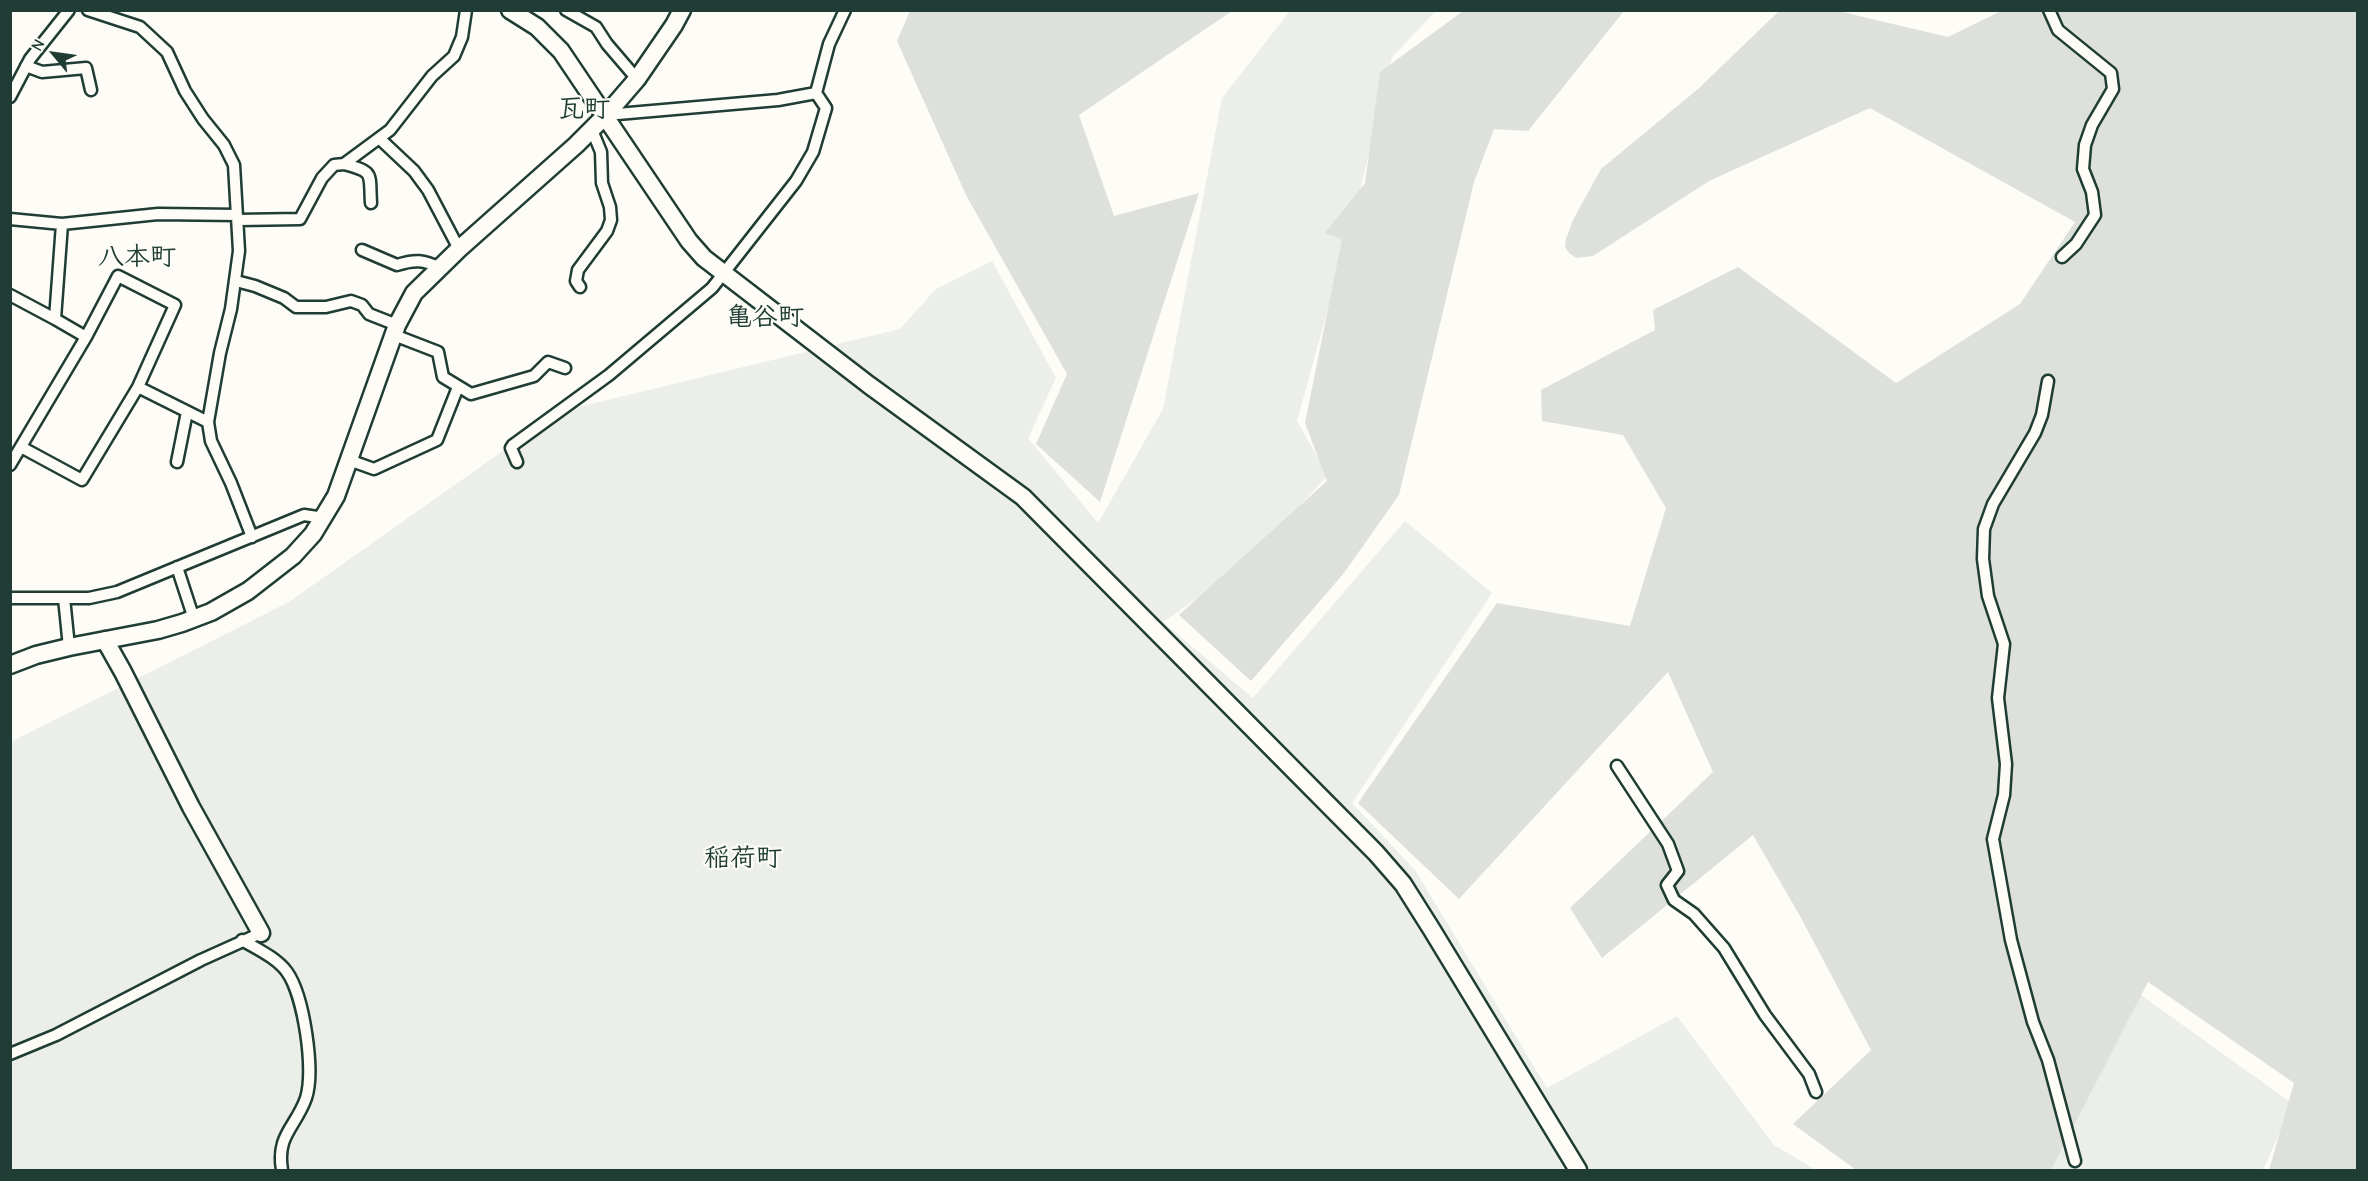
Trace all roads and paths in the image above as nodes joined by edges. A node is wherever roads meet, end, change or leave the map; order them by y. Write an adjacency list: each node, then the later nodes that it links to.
1 (69, 10): 9 (street)
2 (88, 10): 19 (street)
3 (466, 10): 16 (street)
4 (510, 10): 14 (street)
5 (566, 10): 10 (street)
6 (682, 10): 10 (street)
7 (2049, 10): 24 (street)
8 (840, 12): 12 (street)
9 (26, 66): 11 (street); 13 (street)
10 (637, 79): 14 (street)
11 (91, 90)
12 (816, 93): 14 (street); 26 (street)
13 (10, 97)
14 (606, 115): 15 (street); 26 (street)
15 (592, 130): 22 (street); 28 (street)
16 (379, 138): 17 (street); 22 (street)
17 (344, 164): 18 (street); 19 (street)
18 (371, 203)
19 (237, 218): 21 (street); 27 (street)
20 (10, 219): 21 (street)
21 (62, 224): 30 (street)
22 (459, 249): 25 (street)
23 (362, 250): 25 (street)
24 (2062, 257)
25 (440, 268): 31 (street)
26 (723, 274): 42 (street); 60 (street)
27 (236, 281): 31 (street); 38 (street)
28 (580, 287)
29 (10, 295): 30 (street)
30 (55, 319): 32 (street)
31 (395, 330): 36 (street); 40 (street)
32 (86, 337): 35 (street); 39 (street)
33 (565, 368): 36 (street)
34 (2048, 381): 58 (street)
35 (138, 387): 37 (street); 39 (street)
36 (458, 387): 40 (street)
37 (187, 412): 38 (street); 41 (street)
38 (208, 422): 45 (street)
39 (16, 450): 43 (street)
40 (349, 459): 44 (street)
41 (177, 462)
42 (517, 462)
43 (10, 465)
44 (324, 519): 45 (street); 49 (street)
45 (252, 537): 46 (street)
46 (177, 567): 48 (street); 49 (street)
47 (10, 598): 48 (street)
48 (64, 598): 51 (street)
49 (194, 619): 50 (street)
50 (105, 640): 51 (street); 54 (street)
51 (69, 647): 52 (street)
52 (10, 665)
53 (1617, 766): 57 (street)
54 (261, 933): 55 (street)
55 (242, 940): 56 (street); 59 (street)
56 (10, 1054)
57 (1816, 1092)
58 (2075, 1161)
59 (282, 1170)
60 (1578, 1170)

